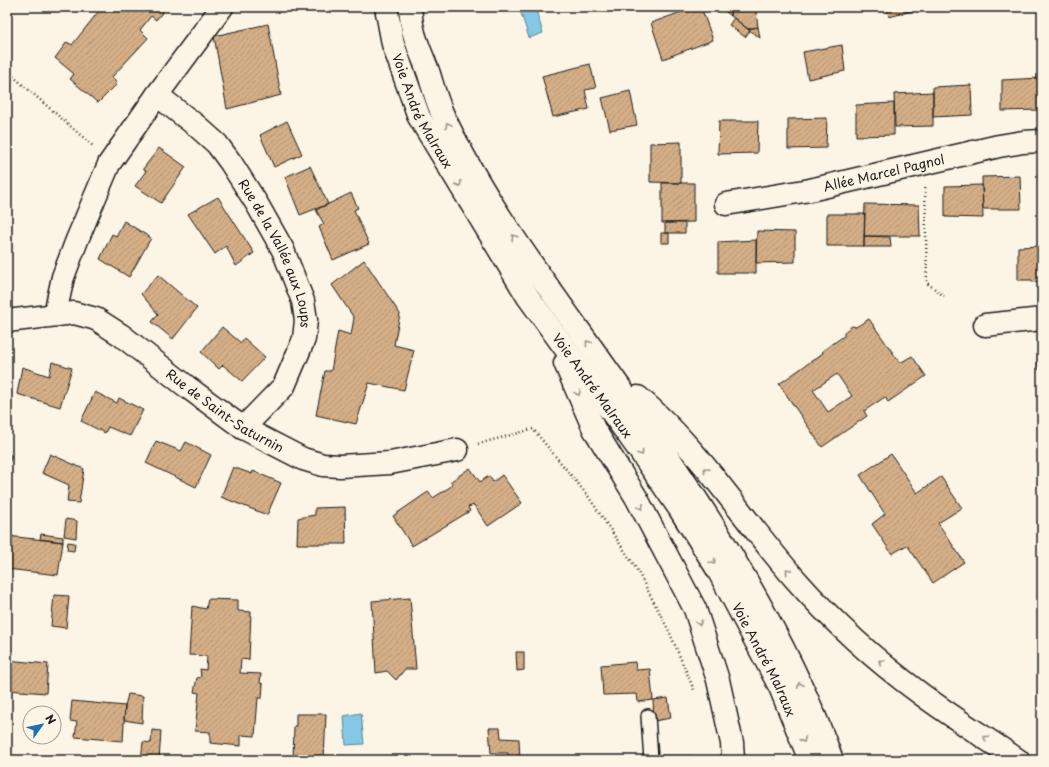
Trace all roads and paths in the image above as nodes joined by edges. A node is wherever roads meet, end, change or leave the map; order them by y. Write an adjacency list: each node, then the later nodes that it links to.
1 (222, 7): 5 (main road)
2 (386, 7): 11 (main road, Voie André Malraux, one-way to 11)
3 (410, 7): 16 (main road, Voie André Malraux, one-way to 3)
4 (7, 71): 8 (path)
5 (157, 94): 8 (main road); 17 (main road, Rue de la Vallée aux Loups)
6 (1042, 141): 7 (main road, Allée Marcel Pagnol)
7 (924, 163): 9 (main road, Allée Marcel Pagnol); 10 (path)
8 (110, 164): 12 (main road)
9 (726, 204)
10 (944, 296)
11 (528, 297): 22 (main road, one-way to 22); 23 (main road, Voie André Malraux, one-way to 23)
12 (55, 314): 14 (main road, Rue de Saint-Saturnin); 17 (main road, Rue de Saint-Saturnin)
13 (1042, 319): 15 (main road)
14 (7, 321)
15 (985, 325)
16 (611, 375): 24 (main road, Voie André Malraux, one-way to 16); 25 (main road, one-way to 16)
17 (243, 428): 18 (main road, Rue de Saint-Saturnin)
18 (457, 450): 19 (path)
19 (696, 693)
20 (648, 716): 21 (lane)
21 (651, 760)
22 (733, 760)
23 (810, 760)
24 (832, 760)
25 (1018, 760)

